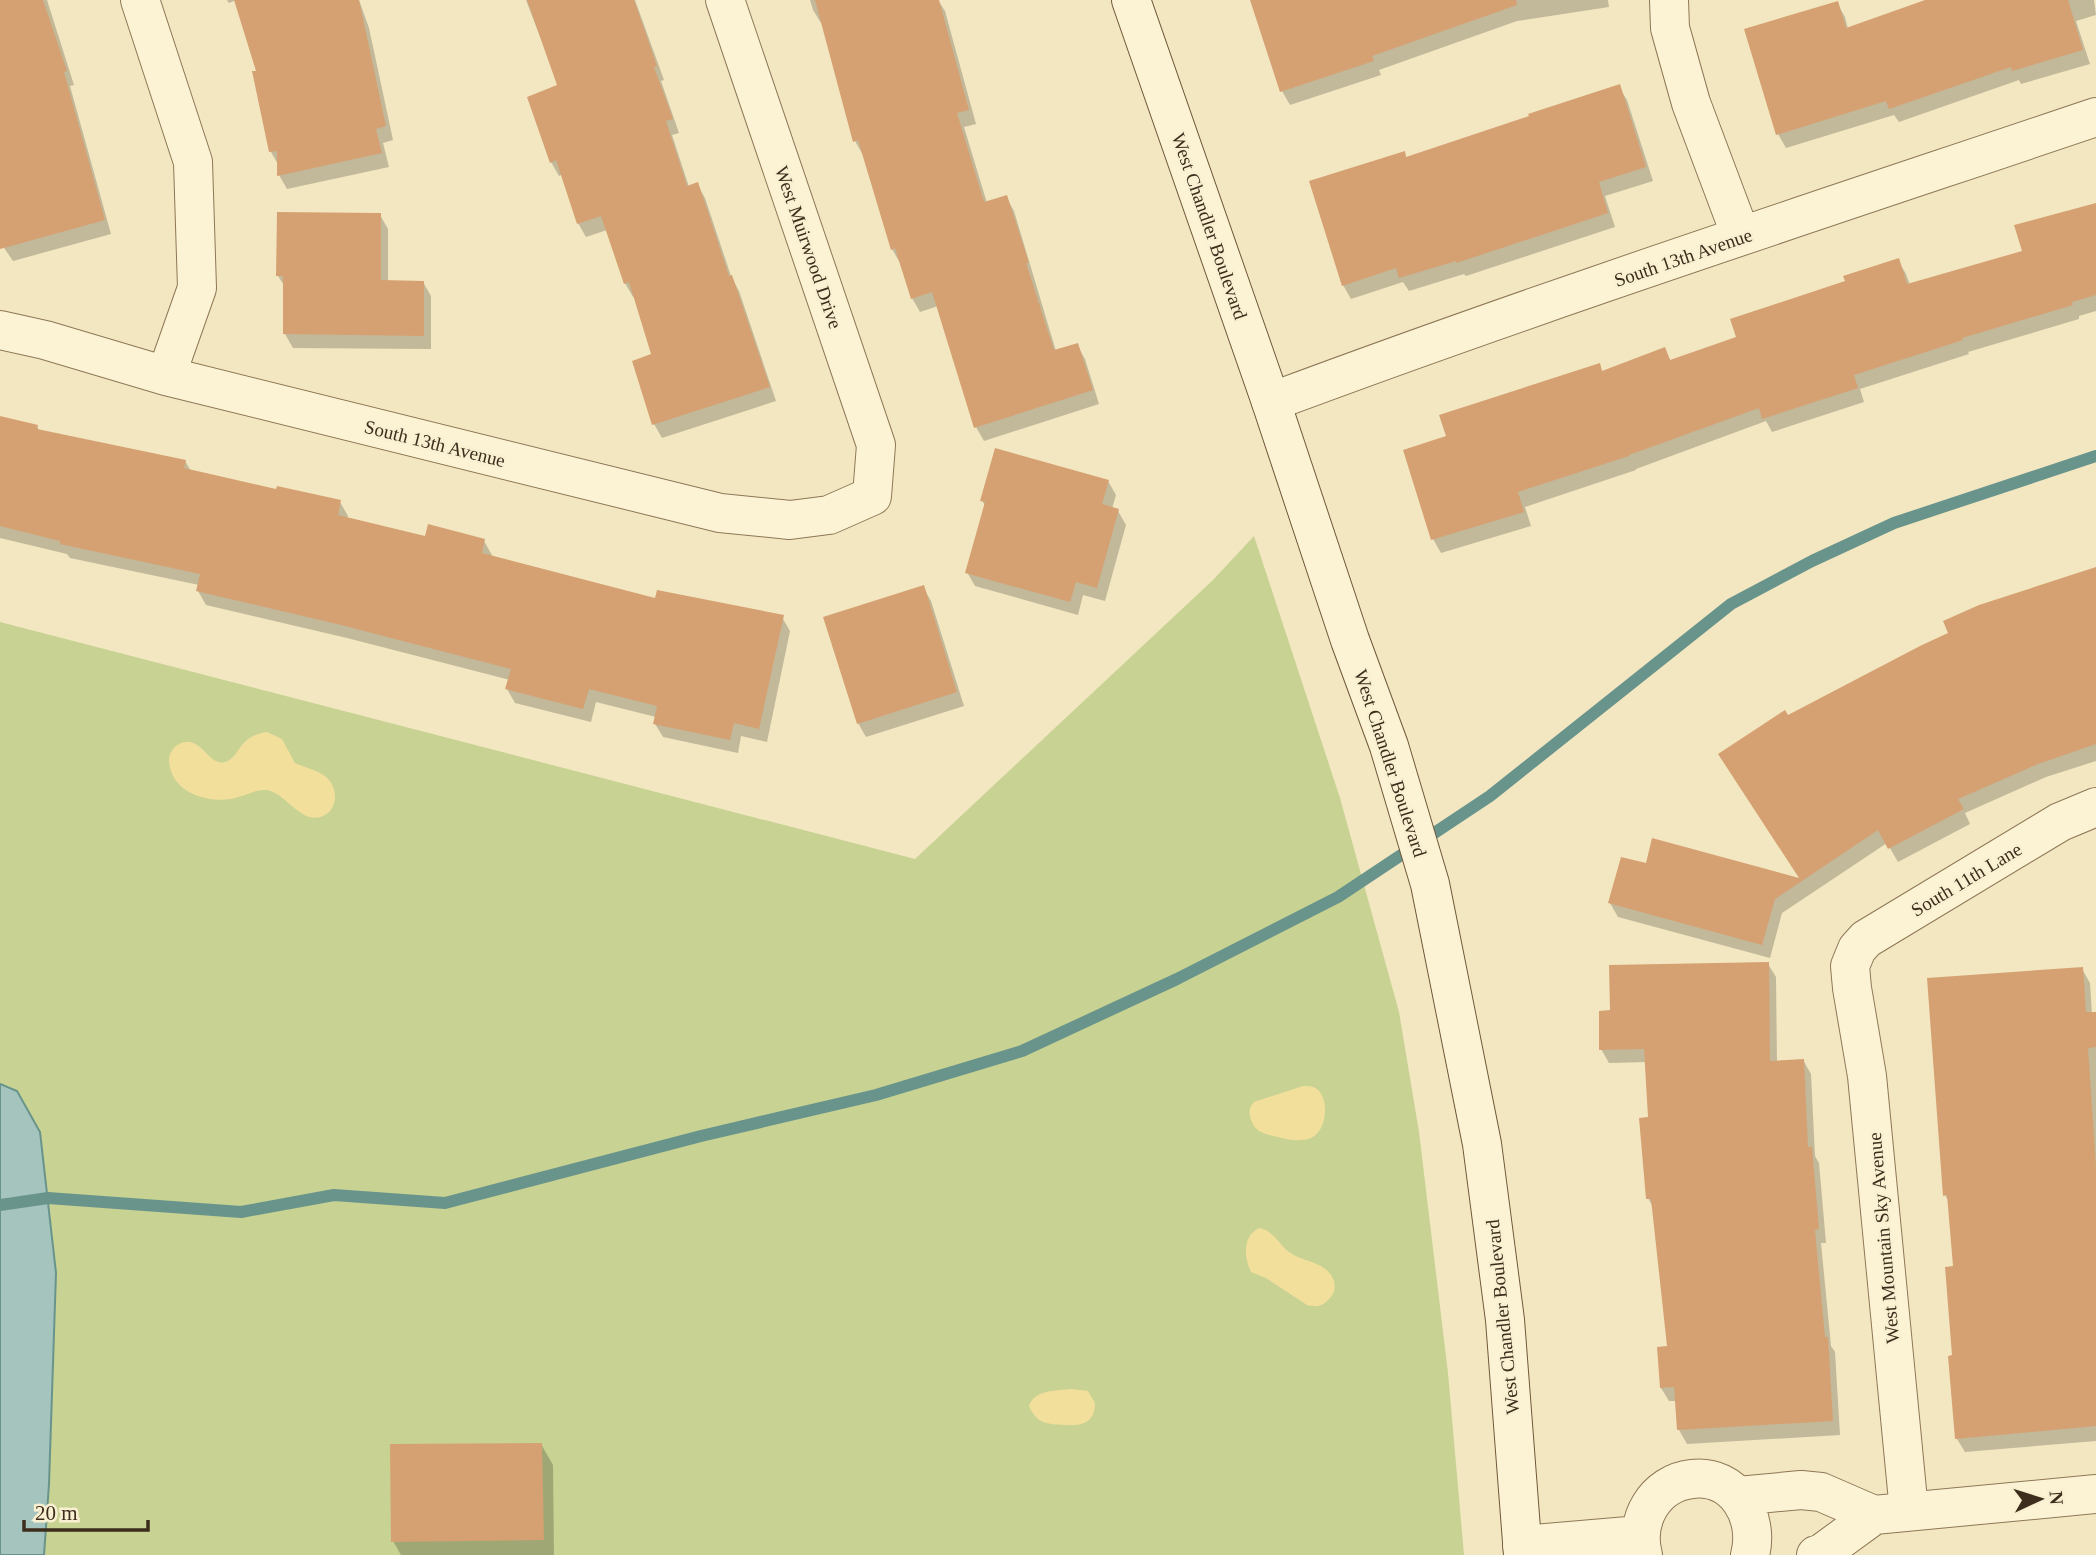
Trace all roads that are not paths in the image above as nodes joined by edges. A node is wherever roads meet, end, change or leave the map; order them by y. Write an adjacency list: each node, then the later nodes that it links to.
1 (140, 0): 8 (street)
2 (725, 0): 10 (street, West Muirwood Drive)
3 (1131, 0): 9 (street, West Chandler Boulevard)
4 (1670, 0): 6 (street)
5 (2096, 117): 6 (street, South 13th Avenue)
6 (1741, 236): 9 (street, South 13th Avenue)
7 (0, 331): 8 (street, South 13th Avenue)
8 (166, 376): 10 (street, South 13th Avenue)
9 (1272, 402): 17 (street, West Chandler Boulevard)
10 (872, 496)
11 (2096, 807): 12 (street, South 11th Lane)
12 (1850, 967): 15 (street, West Mountain Sky Avenue)
13 (2096, 1494): 15 (street)
14 (1738, 1496): 15 (street); 16 (street); 18 (street)
15 (1891, 1513): 19 (street)
16 (1642, 1545): 17 (street)
17 (1522, 1550)
18 (1750, 1555)
19 (1816, 1555)

